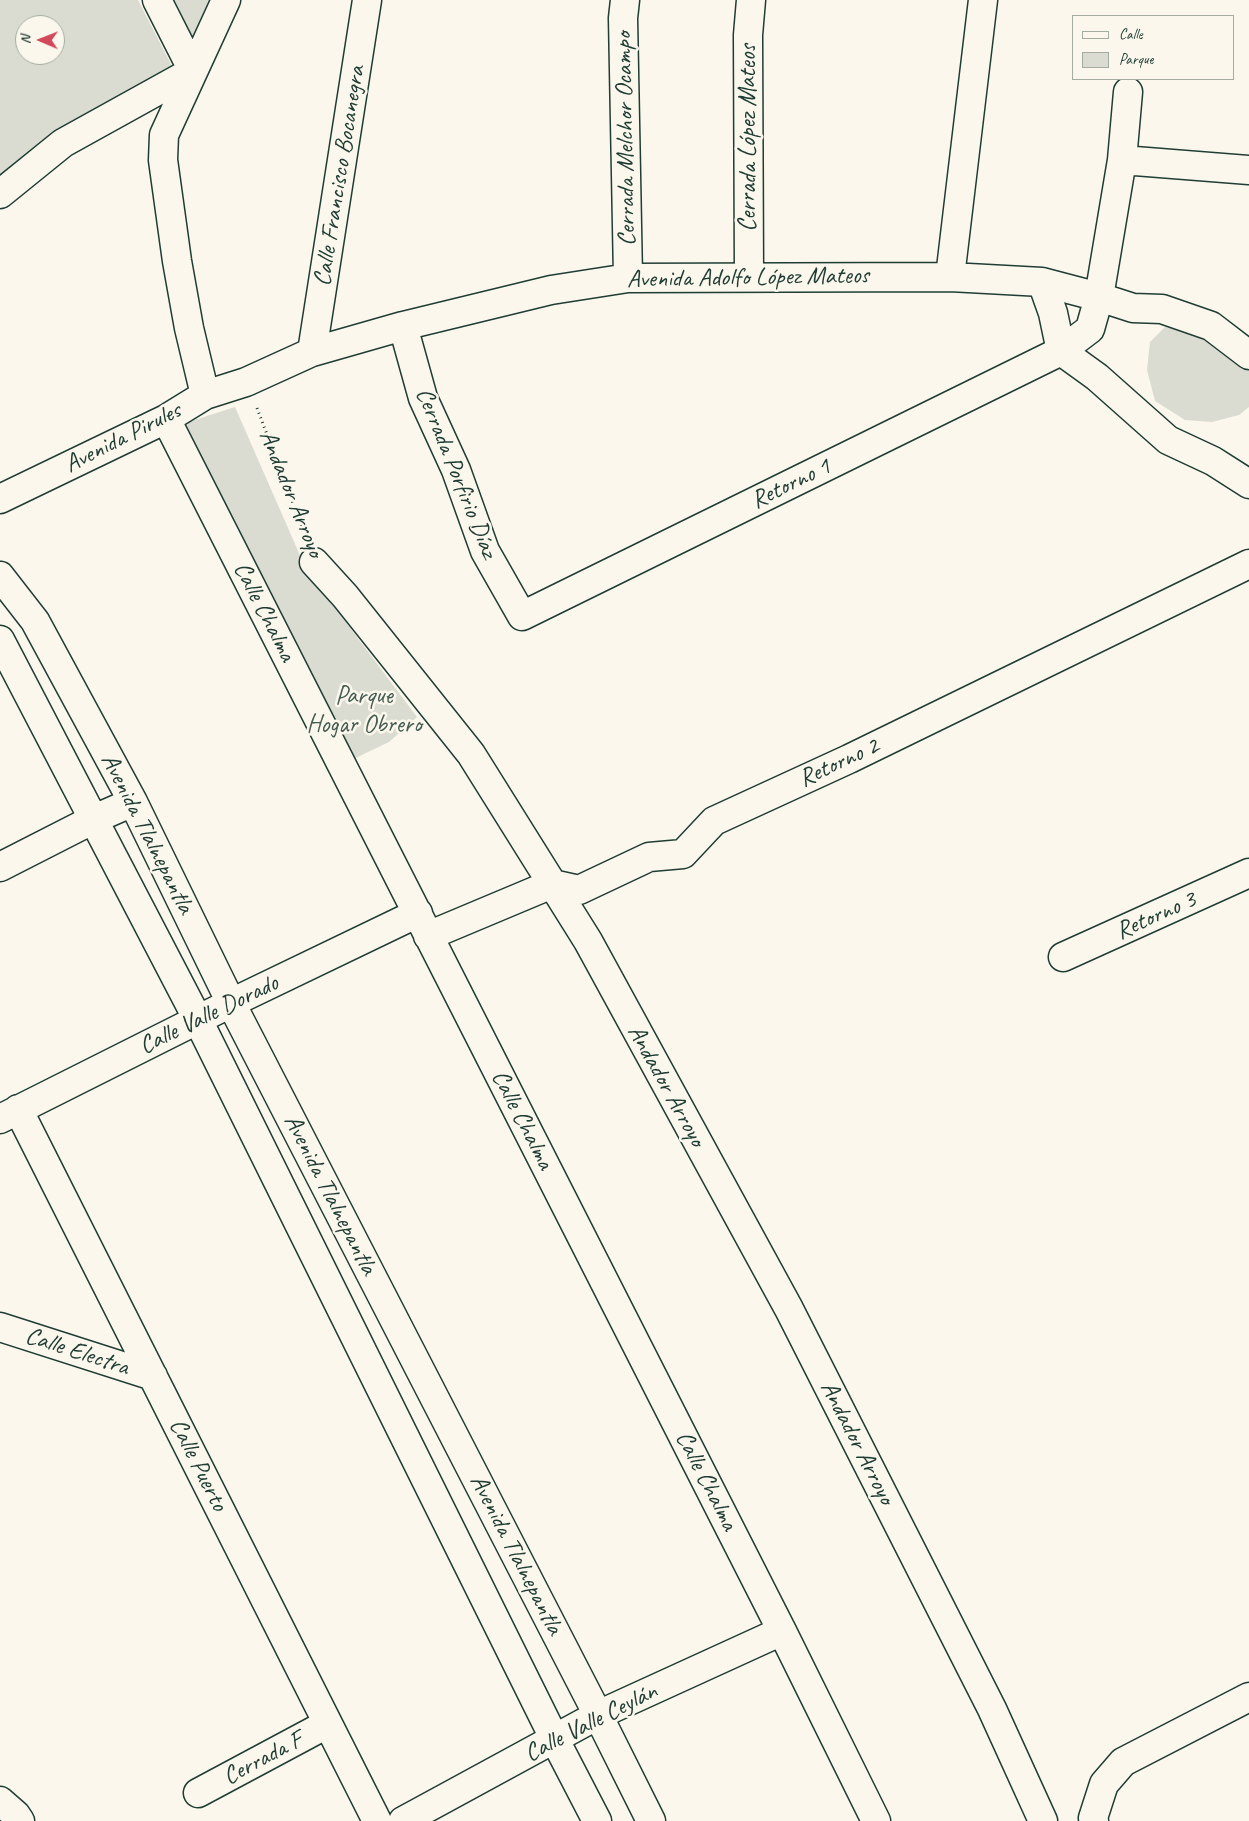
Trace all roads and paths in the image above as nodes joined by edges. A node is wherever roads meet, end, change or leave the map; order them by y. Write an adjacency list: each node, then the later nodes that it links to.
1 (157, 0): 7 (street)
2 (226, 0): 7 (street)
3 (367, 0): 19 (street, Calle Francisco Bocanegra)
4 (625, 0): 14 (street, Cerrada Melchor Ocampo)
5 (751, 0): 12 (street, Cerrada López Mateos)
6 (982, 0): 13 (street)
7 (193, 71): 11 (street); 22 (street)
8 (1128, 92): 9 (street, Retorno 1)
9 (1122, 160): 10 (street); 16 (street, Retorno 1)
10 (1249, 170)
11 (0, 194)
12 (749, 277): 13 (street, Avenida Adolfo López Mateos); 14 (street, Avenida Adolfo López Mateos)
13 (950, 277): 15 (street, Avenida Adolfo López Mateos)
14 (628, 278): 17 (street, Avenida Adolfo López Mateos)
15 (1042, 282): 16 (street, Avenida Adolfo López Mateos); 18 (street)
16 (1099, 297): 18 (street, Retorno 1); 20 (street, Avenida Adolfo López Mateos)
17 (403, 326): 19 (street, Avenida Adolfo López Mateos); 29 (street, Cerrada Porfirio Díaz)
18 (1061, 351): 24 (street); 29 (street, Retorno 1)
19 (312, 352): 21 (street, Avenida Adolfo López Mateos)
20 (1249, 355)
21 (246, 382): 22 (street, Avenida Pirules); 26 (path, Andador Arroyo)
22 (205, 395): 23 (street, Avenida Pirules)
23 (166, 419): 25 (street, Avenida Pirules); 36 (street, Calle Chalma)
24 (1249, 484)
25 (0, 499)
26 (314, 562): 35 (street, Andador Arroyo)
27 (1249, 564): 35 (street, Retorno 2)
28 (0, 576): 31 (street, Avenida Tlalnepantla)
29 (522, 616)
30 (0, 640): 32 (street, Avenida Tlalnepantla)
31 (133, 802): 32 (street); 38 (street, Avenida Tlalnepantla)
32 (94, 819): 33 (street); 39 (street, Avenida Tlalnepantla)
33 (0, 867)
34 (1249, 873): 37 (street, Retorno 3)
35 (552, 884): 36 (street); 56 (street, Andador Arroyo)
36 (423, 925): 38 (street, Calle Valle Dorado); 43 (street, Calle Chalma)
37 (1063, 957)
38 (231, 1003): 39 (street, Calle Valle Dorado); 45 (street, Avenida Tlalnepantla)
39 (198, 1020): 40 (street, Calle Valle Dorado); 47 (street, Avenida Tlalnepantla)
40 (9, 1114): 42 (street, Calle Puerto)
41 (0, 1326): 42 (street, Calle Electra)
42 (153, 1376): 46 (street, Calle Puerto)
43 (782, 1632): 45 (street, Calle Valle Ceylán); 55 (street, Calle Chalma)
44 (1249, 1697): 57 (street)
45 (598, 1715): 47 (street, Calle Valle Ceylán); 54 (street, Avenida Tlalnepantla)
46 (327, 1724): 48 (street, Cerrada F); 51 (street, Calle Puerto)
47 (554, 1740): 52 (street, Calle Valle Ceylán); 53 (street, Avenida Tlalnepantla)
48 (198, 1793)
49 (0, 1801): 50 (street)
50 (20, 1821)
51 (377, 1821)
52 (403, 1821)
53 (596, 1821)
54 (651, 1821)
55 (876, 1821)
56 (1043, 1821)
57 (1094, 1821)

